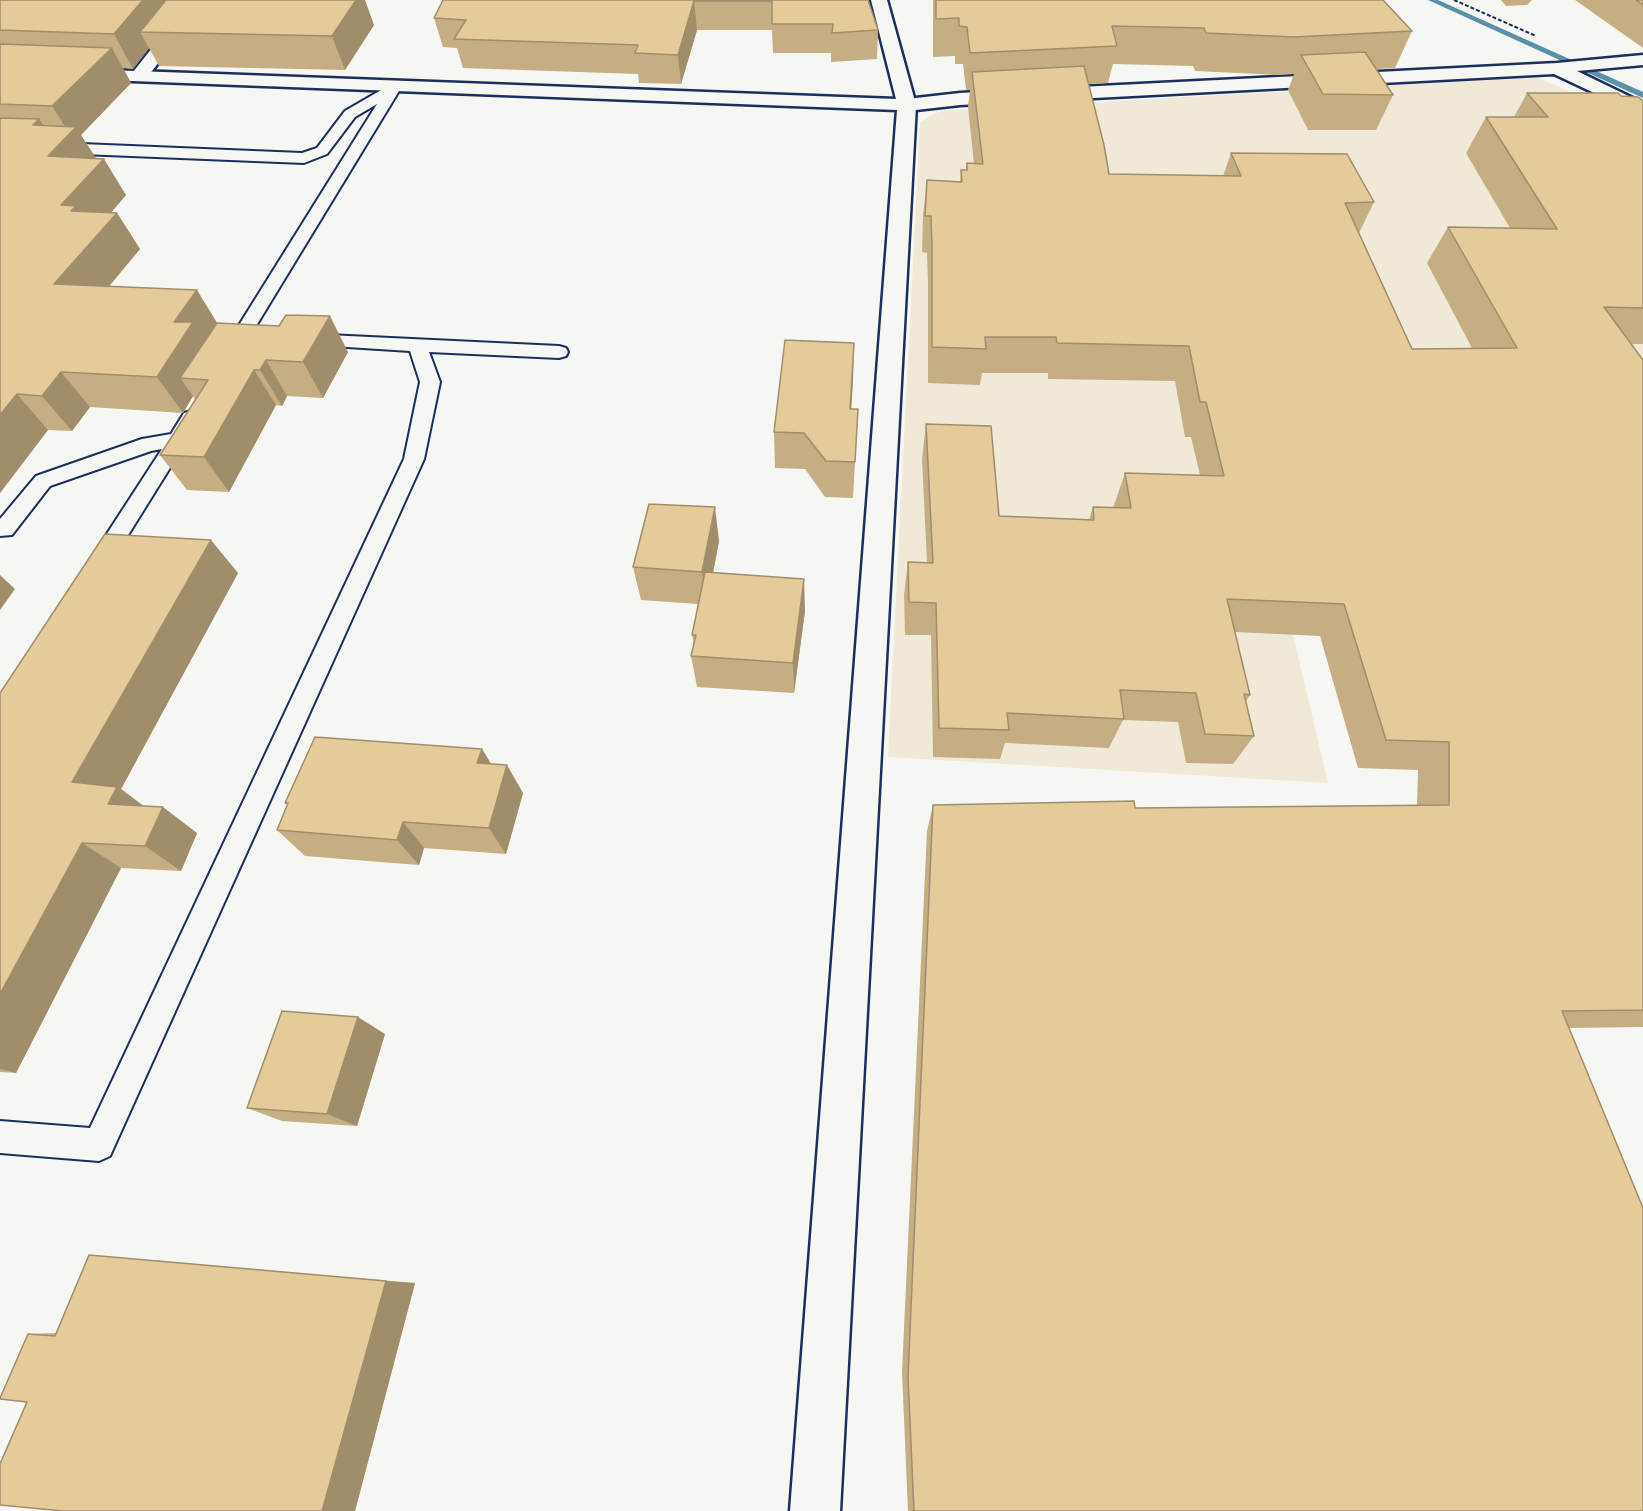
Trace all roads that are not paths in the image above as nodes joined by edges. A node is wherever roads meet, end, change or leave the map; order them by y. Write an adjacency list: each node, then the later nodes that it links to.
1 (199, 0): 6 (street)
2 (879, 0): 8 (street)
3 (1643, 60): 4 (street)
4 (1557, 68): 8 (street); 9 (street)
5 (0, 71): 6 (street)
6 (139, 76): 7 (street)
7 (395, 86): 8 (street); 10 (lane); 11 (lane)
8 (907, 105): 22 (street)
9 (1643, 110)
10 (37, 147)
11 (241, 336): 12 (lane); 16 (lane)
12 (264, 338)
13 (288, 339): 14 (lane)
14 (417, 345): 15 (lane); 21 (lane)
15 (559, 352)
16 (224, 365)
17 (201, 402): 18 (lane)
18 (178, 440): 19 (lane); 20 (lane)
19 (4, 529)
20 (89, 578)
21 (1, 1140)
22 (815, 1511)

